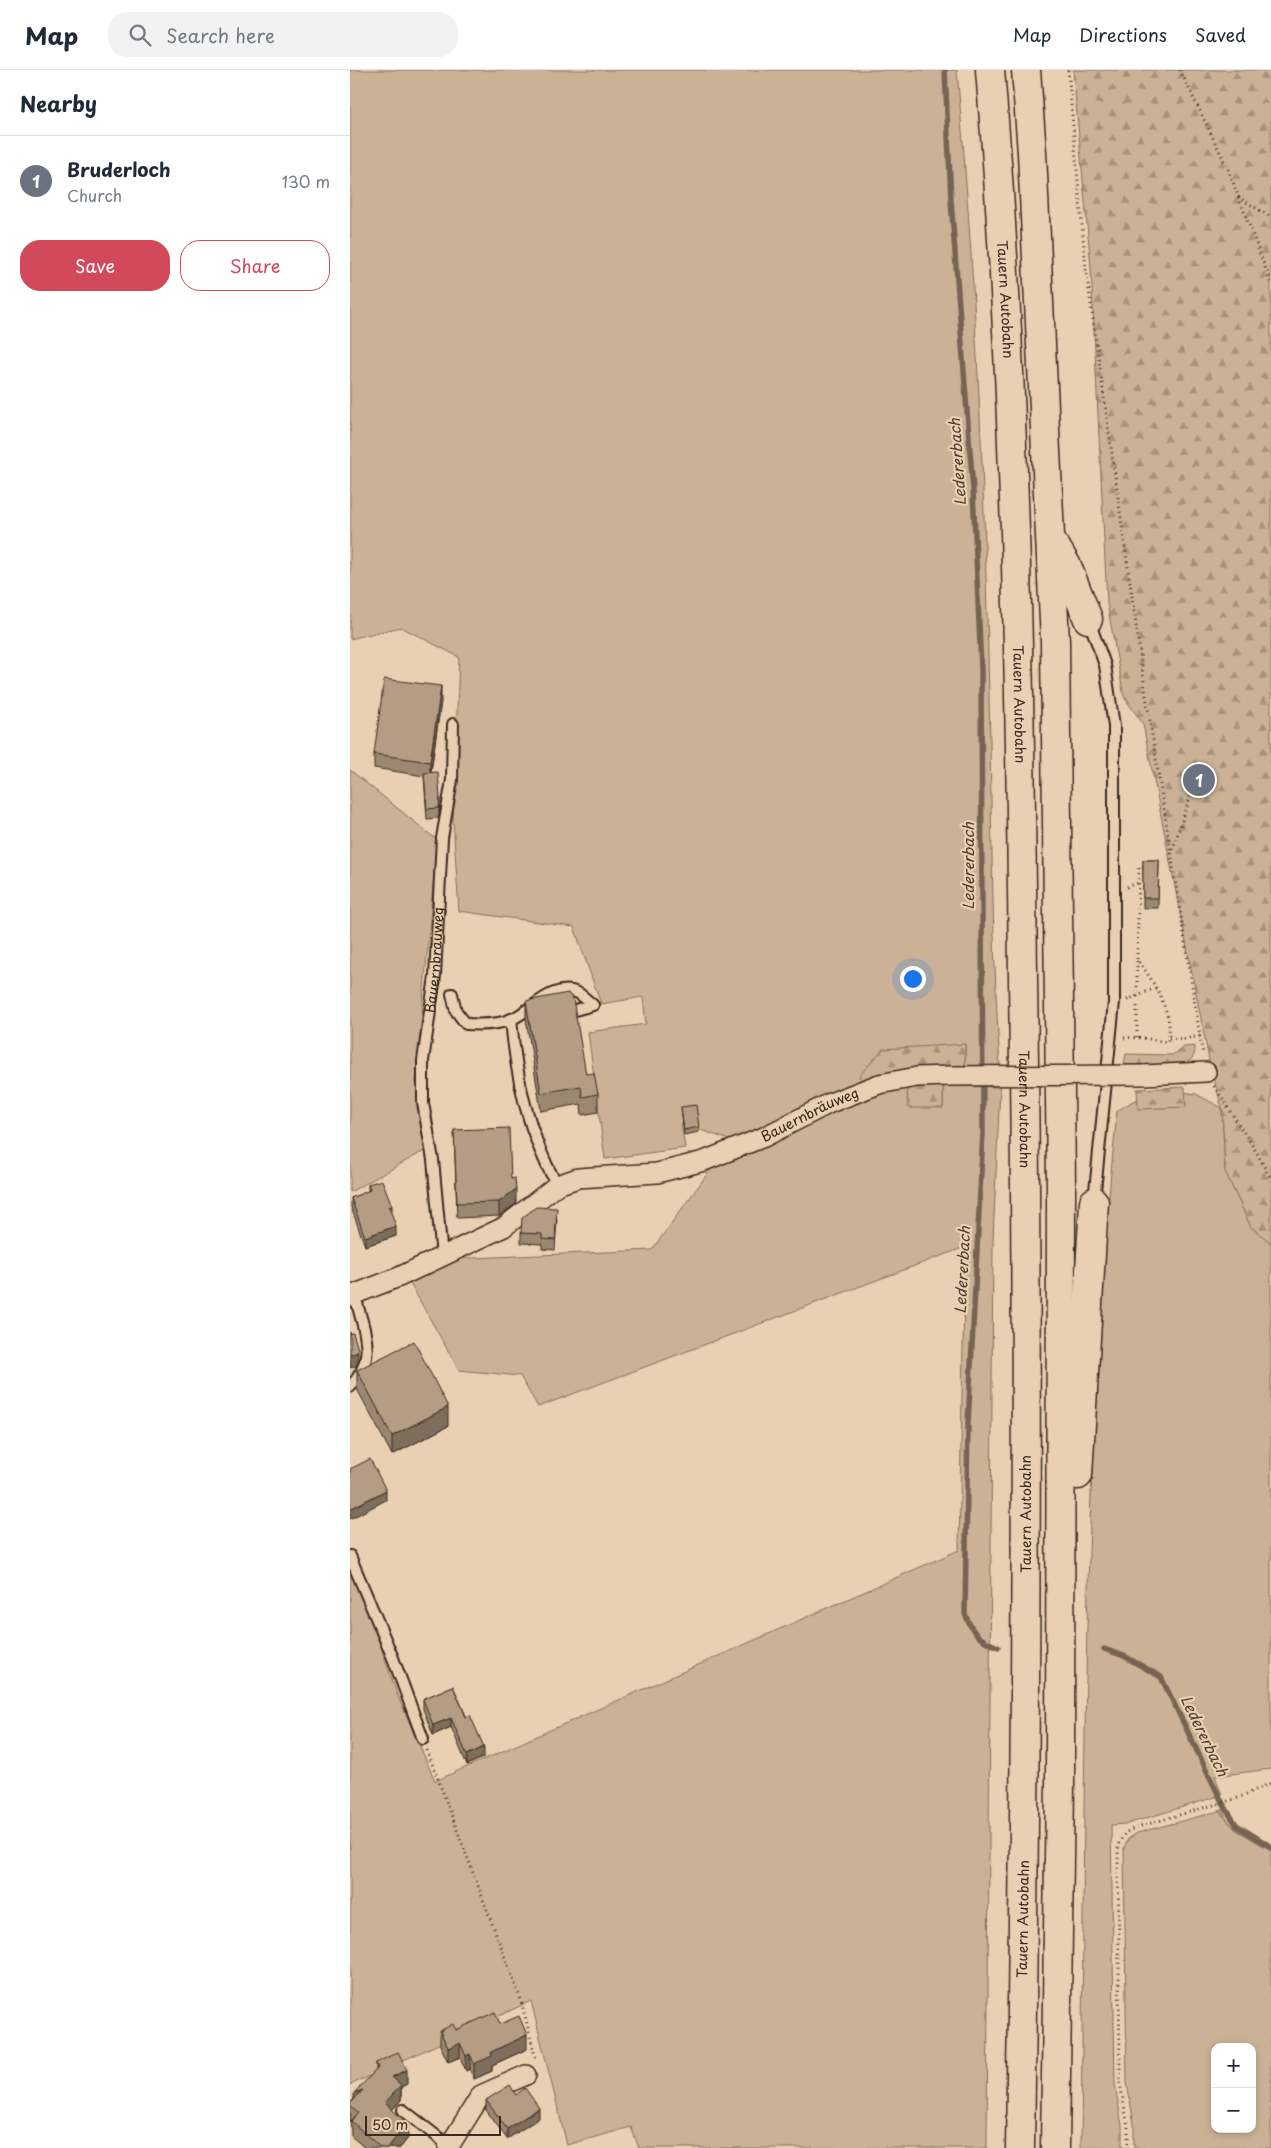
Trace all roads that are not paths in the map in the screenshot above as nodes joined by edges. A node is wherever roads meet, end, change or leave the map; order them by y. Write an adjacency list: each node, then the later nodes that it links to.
1 (990, 70): 21 (highway, Tauern Autobahn)
2 (1026, 70): 3 (highway)
3 (1052, 539): 4 (highway); 16 (highway)
4 (1088, 619): 11 (lane)
5 (453, 724): 12 (lane, Bauernbräuweg)
6 (452, 994): 8 (lane)
7 (575, 1010): 8 (lane)
8 (511, 1020): 10 (lane)
9 (1206, 1072): 10 (street, Bauernbräuweg, bridge)
10 (556, 1185): 12 (street, Bauernbräuweg)
11 (1094, 1202): 16 (highway)
12 (442, 1257): 13 (street, Bauernbräuweg)
13 (352, 1295): 14 (lane)
14 (350, 1387)
15 (350, 1556): 17 (lane)
16 (1061, 1580): 22 (highway)
17 (423, 1739)
18 (526, 2075): 20 (street)
19 (403, 2110): 20 (lane)
20 (448, 2147)
21 (1020, 2148)
22 (1055, 2148)

